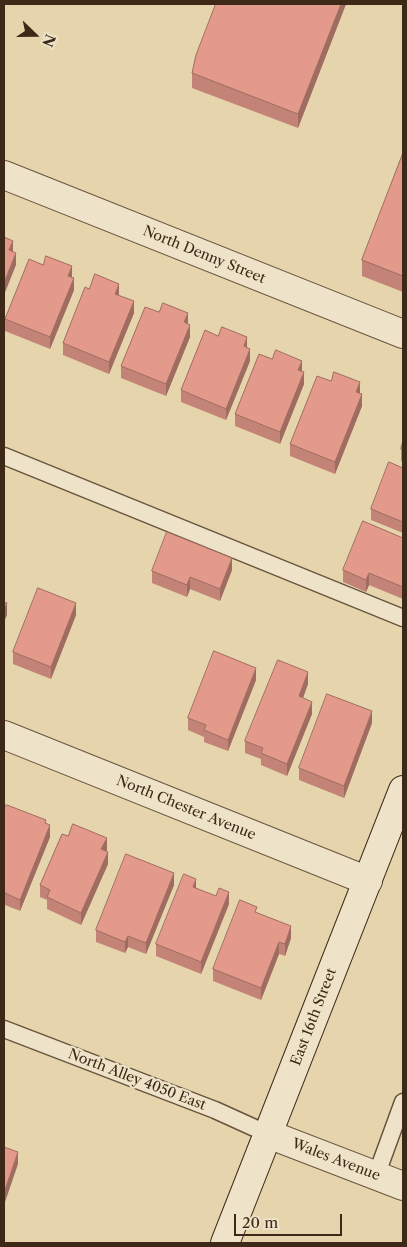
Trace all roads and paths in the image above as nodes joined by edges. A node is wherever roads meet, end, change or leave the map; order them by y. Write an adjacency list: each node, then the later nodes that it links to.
1 (4, 175): 2 (street, North Denny Street)
2 (403, 334)
3 (4, 456): 4 (lane)
4 (403, 618)
5 (4, 735): 7 (street, North Chester Avenue)
6 (403, 790): 7 (street, East 16th Street)
7 (368, 881): 10 (street, East 16th Street)
8 (4, 1029): 10 (lane, North Alley 4050 East)
9 (403, 1102): 11 (lane)
10 (268, 1134): 11 (street, Wales Avenue); 13 (street, East 16th Street)
11 (376, 1176): 12 (street, Wales Avenue)
12 (403, 1186)
13 (225, 1243)

